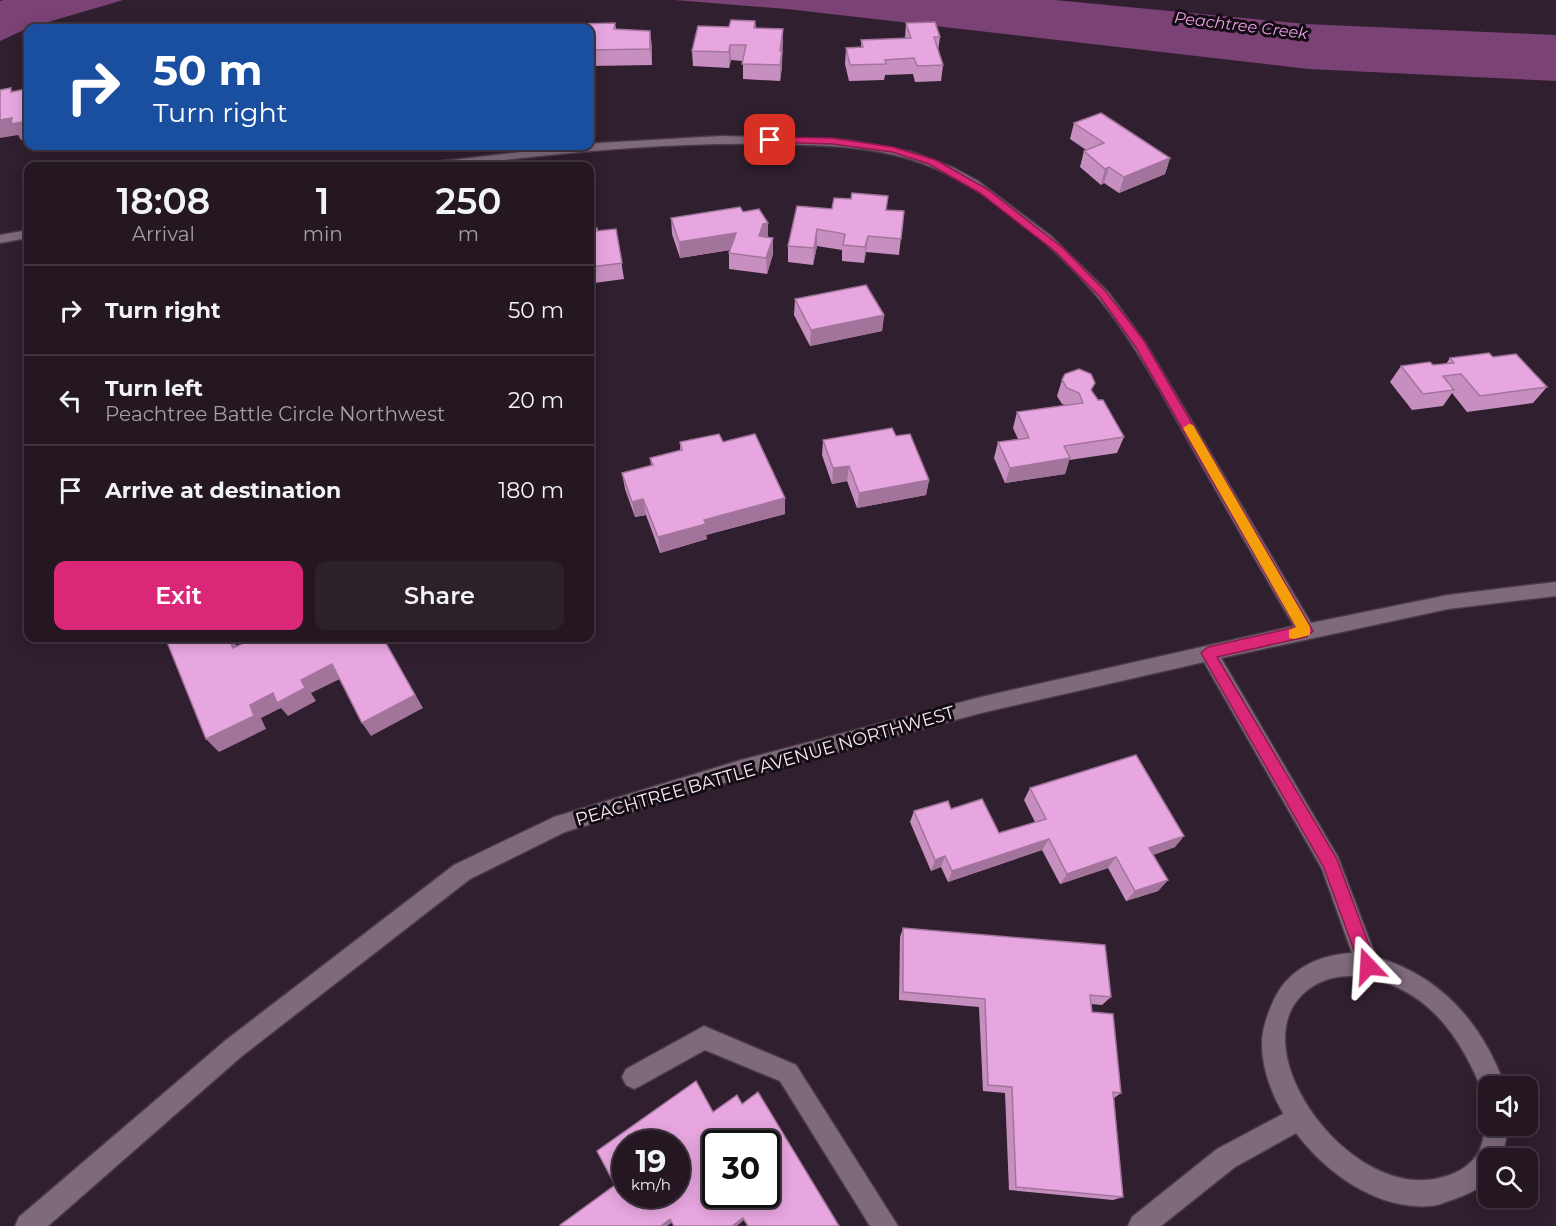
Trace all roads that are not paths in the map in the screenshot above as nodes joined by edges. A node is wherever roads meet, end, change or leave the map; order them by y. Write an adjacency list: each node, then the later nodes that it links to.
1 (594, 147): 7 (street)
2 (551, 150): 3 (street)
3 (464, 162)
4 (24, 235): 5 (street)
5 (0, 239)
6 (1556, 589): 7 (street, PEACHTREE BATTLE AVENUE NORTHWEST)
7 (1306, 631): 8 (street, PEACHTREE BATTLE AVENUE NORTHWEST)
8 (1208, 653): 9 (street); 14 (street, PEACHTREE BATTLE AVENUE NORTHWEST)
9 (1368, 966): 10 (street); 12 (street)
10 (1490, 1076)
11 (634, 1077): 15 (street)
12 (1298, 1118): 13 (street); 16 (street)
13 (1496, 1136)
14 (28, 1226)
15 (885, 1226)
16 (1141, 1226)

